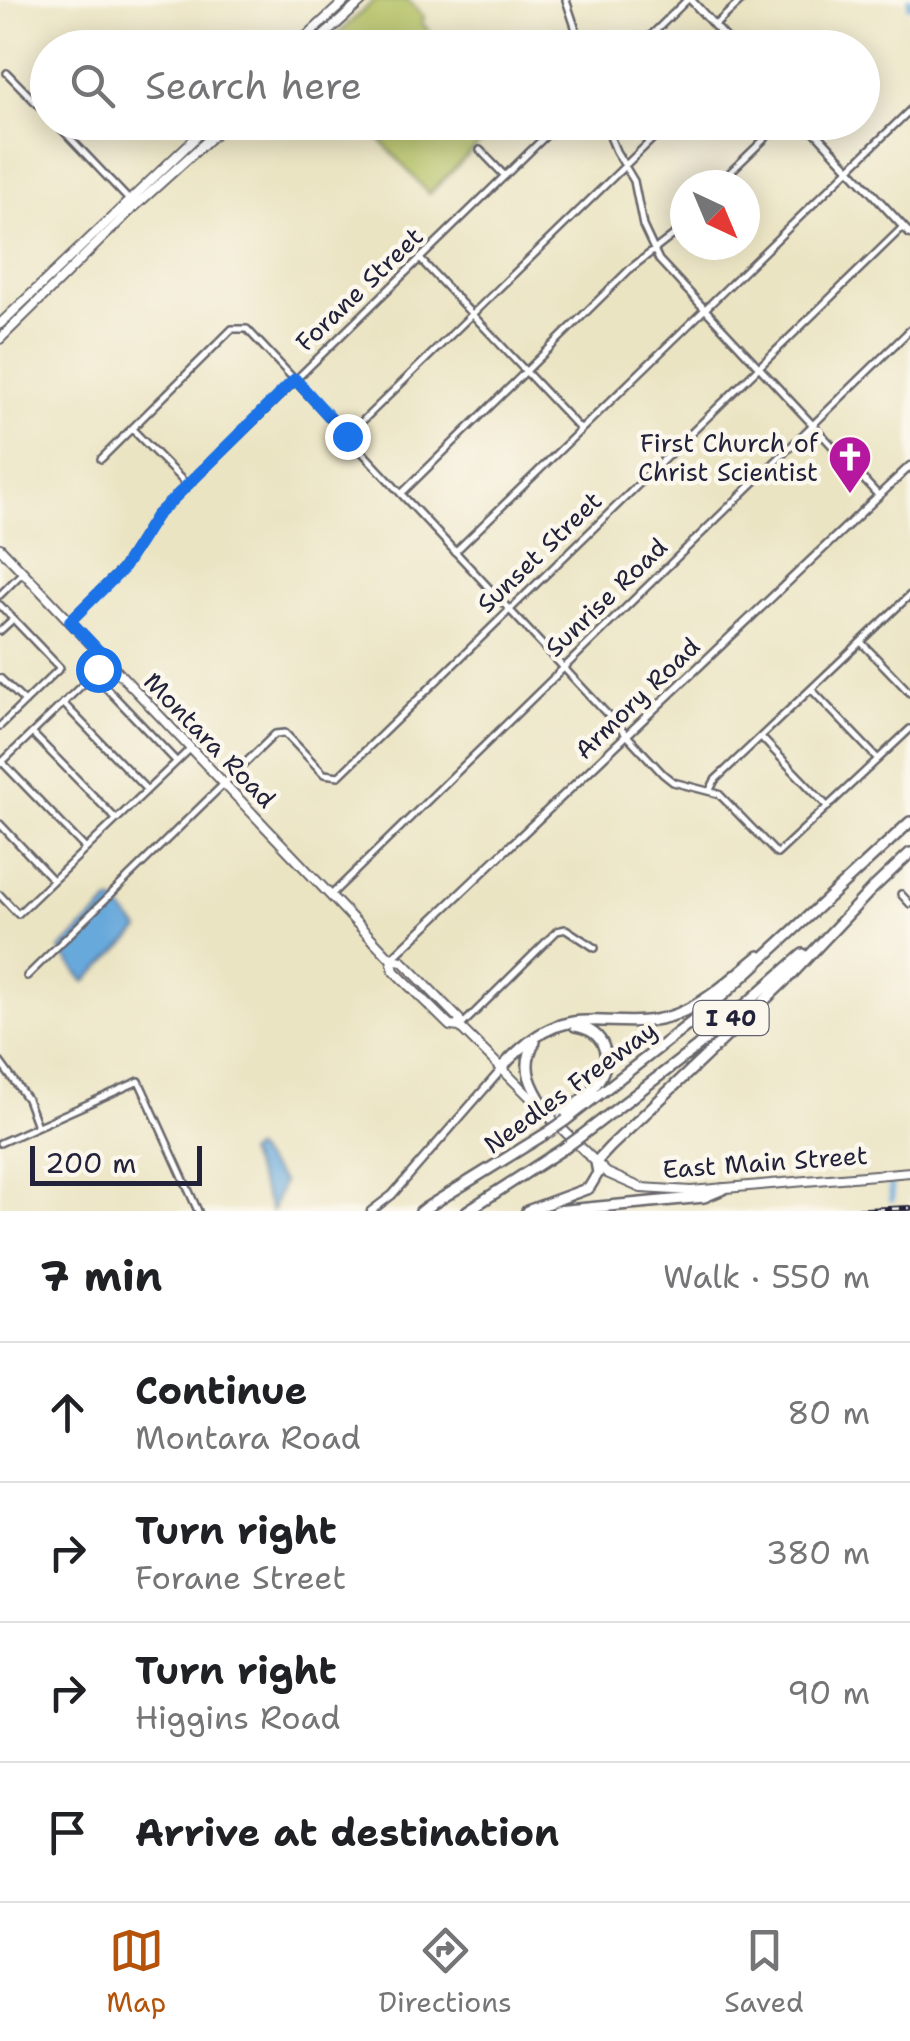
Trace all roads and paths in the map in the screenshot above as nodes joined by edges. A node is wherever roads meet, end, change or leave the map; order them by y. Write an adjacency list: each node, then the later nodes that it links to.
1 (346, 0): 8 (main road)
2 (363, 0): 9 (main road)
3 (578, 0): 6 (street)
4 (689, 0): 7 (main road); 11 (street)
5 (742, 0): 7 (street)
6 (568, 3): 10 (street)
7 (714, 25): 12 (main road)
8 (314, 30)
9 (330, 30)
10 (576, 30)
11 (657, 30)
12 (719, 30)
13 (8, 73): 14 (street)
14 (30, 96)
15 (910, 110): 16 (street)
16 (880, 139)
17 (72, 140): 31 (street)
18 (192, 140): 31 (main road)
19 (208, 140): 42 (main road)
20 (542, 140): 30 (street, Forane Street)
21 (613, 140): 27 (street)
22 (652, 140): 27 (street)
23 (763, 140): 29 (street)
24 (822, 140): 28 (main road)
25 (879, 140): 28 (street)
26 (480, 150): 30 (street)
27 (625, 166): 36 (street); 39 (street)
28 (849, 169): 33 (main road); 38 (street)
29 (732, 170)
30 (505, 176): 37 (street, Forane Street)
31 (128, 199): 40 (main road)
32 (910, 215): 33 (street, Sunset Street)
33 (902, 225): 34 (main road); 43 (street, Sunset Street)
34 (910, 234)
35 (670, 238): 36 (street)
36 (654, 250): 38 (street); 44 (street)
37 (420, 259): 39 (street); 45 (street, Forane Street)
38 (704, 309): 43 (street); 48 (street)
39 (473, 315): 44 (street); 49 (street)
40 (0, 324)
41 (910, 330): 46 (street, Sunrise Road)
42 (0, 339)
43 (758, 366): 46 (street); 61 (street, Sunset Street)
44 (526, 372): 48 (street); 53 (street)
45 (295, 379): 47 (street); 49 (street); 52 (street, Forane Street)
46 (812, 424): 54 (street); 67 (street, Sunrise Road)
47 (132, 429): 50 (street); 52 (street)
48 (580, 430): 56 (street)
49 (347, 436): 53 (street)
50 (100, 460)
51 (910, 466): 54 (main road, Armory Road)
52 (187, 485): 63 (street, Forane Street)
53 (401, 494): 56 (street)
54 (878, 496): 77 (main road, Armory Road)
55 (0, 548): 57 (main road, Montara Road)
56 (455, 552): 61 (street)
57 (23, 572): 58 (street); 63 (main road, Montara Road)
58 (0, 594)
59 (910, 595): 65 (street)
60 (0, 605): 62 (street)
61 (510, 608): 67 (street); 83 (street, Sunset Street)
62 (12, 618): 64 (street); 72 (street)
63 (70, 621): 66 (main road, Montara Road)
64 (0, 631)
65 (861, 642): 70 (street); 71 (street)
66 (107, 660): 68 (street); 79 (main road, Montara Road)
67 (564, 667): 77 (street); 96 (street, Sunrise Road)
68 (93, 674): 73 (street); 81 (street)
69 (0, 678): 72 (street)
70 (811, 689): 78 (street); 80 (street)
71 (910, 693)
72 (24, 702): 74 (street)
73 (63, 704): 76 (street); 84 (street)
74 (0, 726)
75 (910, 728): 80 (street)
76 (32, 733): 82 (street); 87 (street)
77 (627, 735): 85 (street); 100 (main road, Armory Road)
78 (761, 737): 85 (street); 86 (street)
79 (190, 748): 81 (street); 83 (main road, Montara Road)
80 (878, 759): 86 (street)
81 (176, 762): 84 (street)
82 (1, 763): 90 (street)
83 (225, 784): 96 (main road, Montara Road); 101 (street)
84 (146, 789): 87 (street)
85 (710, 790): 86 (street)
86 (828, 807)
87 (116, 819): 90 (street)
88 (910, 822): 97 (highway, Needles Freeway / I 40)
89 (0, 824): 92 (street)
90 (85, 848): 92 (street)
91 (910, 853): 93 (highway, Needles Freeway / I 40)
92 (53, 880): 94 (street)
93 (872, 889): 109 (highway); 115 (highway, Needles Freeway / I 40, bridge)
94 (0, 894)
95 (901, 894): 98 (street)
96 (331, 895): 100 (main road, Montara Road)
97 (823, 904): 105 (highway); 106 (highway, Needles Freeway / I 40)
98 (910, 904)
99 (594, 948): 102 (street)
100 (391, 960): 102 (main road, Montara Road)
101 (27, 976)
102 (460, 1028): 105 (main road, Montara Road)
103 (535, 1042): 105 (highway); 106 (highway); 106 (highway)
104 (0, 1062): 107 (street)
105 (502, 1069): 106 (main road, East Main Street); 113 (main road)
106 (555, 1122): 109 (main road, East Main Street); 114 (highway, Needles Freeway / I 40)
107 (37, 1126): 108 (street); 112 (street)
108 (0, 1143)
109 (596, 1162): 111 (main road, East Main Street); 116 (highway)
110 (910, 1172): 111 (main road, East Main Street)
111 (723, 1189): 117 (highway)
112 (198, 1211)
113 (371, 1211)
114 (422, 1211)
115 (466, 1211)
116 (527, 1211)
117 (556, 1211)

